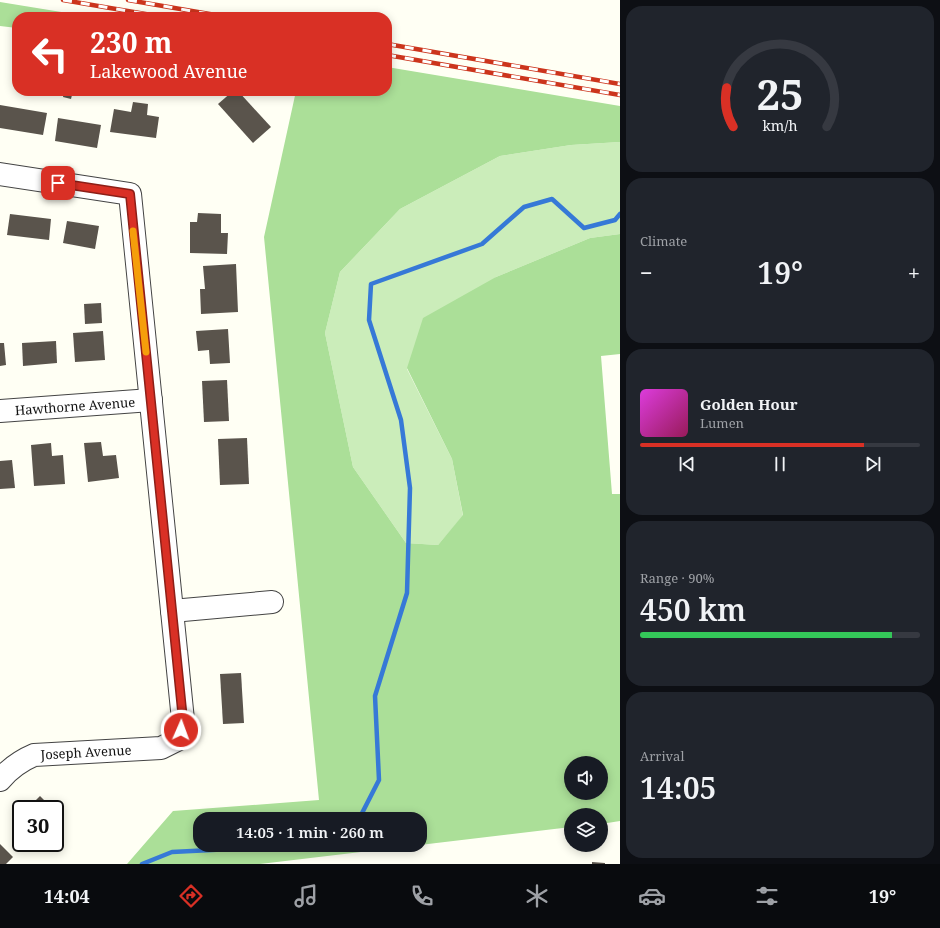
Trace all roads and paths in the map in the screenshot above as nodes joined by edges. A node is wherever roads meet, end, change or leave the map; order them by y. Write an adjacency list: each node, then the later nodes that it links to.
1 (0, 174): 2 (street)
2 (151, 400): 3 (street, Hawthorne Avenue); 5 (street)
3 (0, 411)
4 (272, 602): 5 (street)
5 (172, 611): 6 (street, Joseph Avenue)
6 (0, 780)

